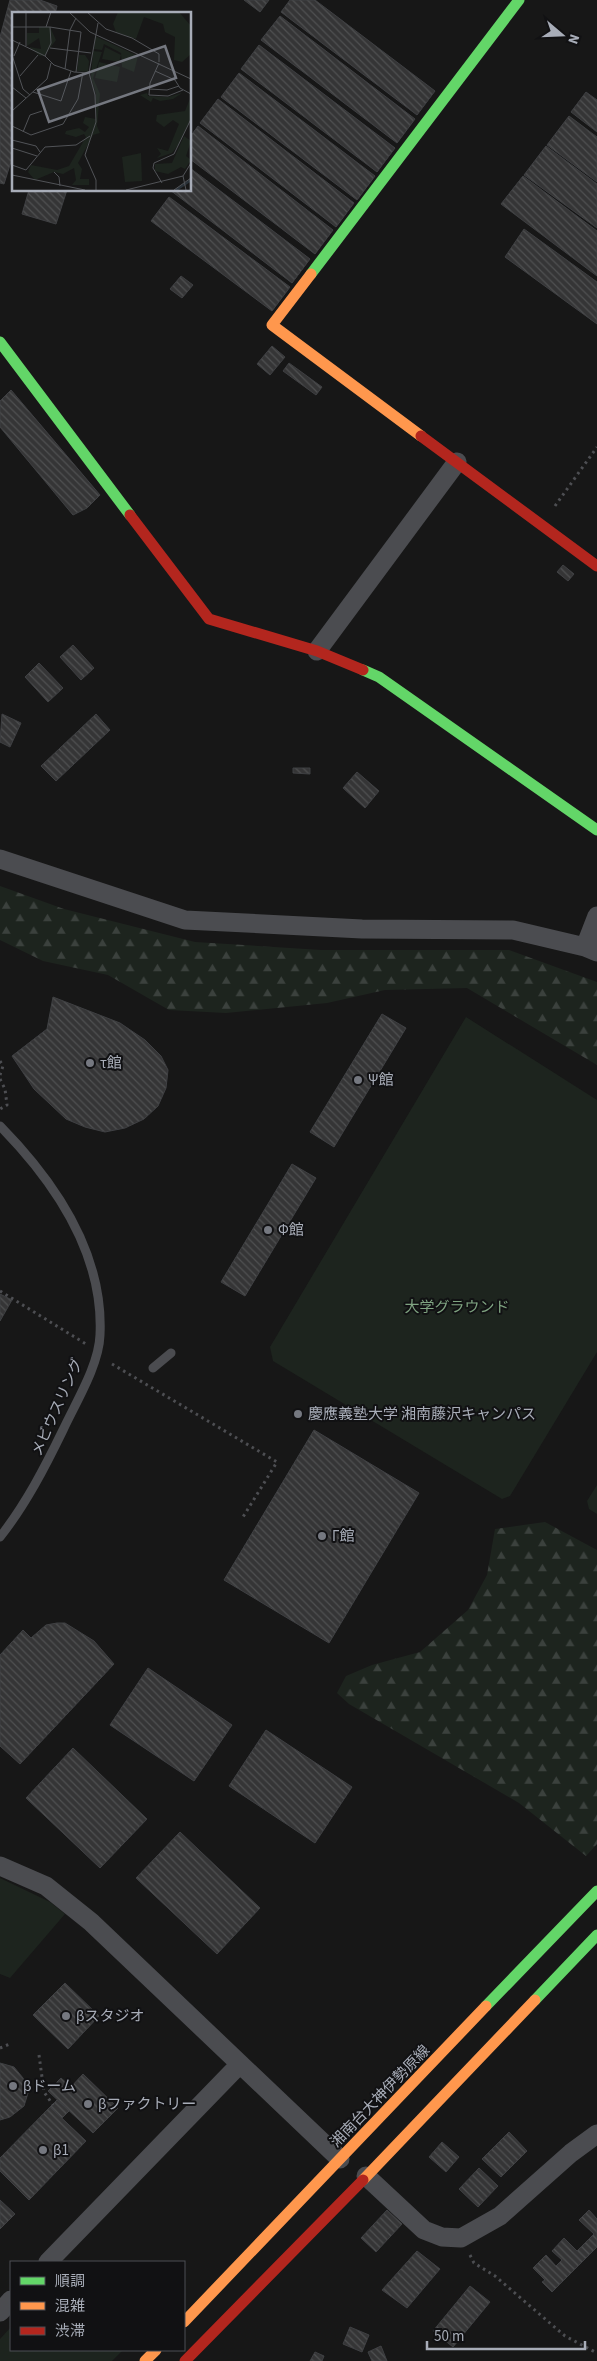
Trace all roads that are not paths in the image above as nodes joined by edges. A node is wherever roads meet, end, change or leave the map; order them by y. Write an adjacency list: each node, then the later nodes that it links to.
1 (519, 0): 3 (street)
2 (0, 342): 5 (street)
3 (457, 462): 4 (street); 5 (street)
4 (597, 566)
5 (317, 651): 6 (street)
6 (597, 830)
7 (0, 859): 9 (street)
8 (597, 916): 9 (street)
9 (591, 949)
10 (0, 1126): 13 (lane, メビウスリング)
11 (171, 1353): 12 (lane)
12 (153, 1368)
13 (1, 1533)
14 (0, 1866): 17 (street)
15 (597, 1891): 19 (street, 湘南台大神伊勢原線)
16 (597, 1935): 20 (street)
17 (240, 2064): 19 (street); 21 (street)
18 (597, 2134): 20 (street)
19 (340, 2159): 24 (street, 湘南台大神伊勢原線)
20 (366, 2176): 27 (street)
21 (49, 2261)
22 (10, 2301): 23 (street)
23 (0, 2312)
24 (185, 2321)
25 (155, 2351): 26 (street)
26 (145, 2361)
27 (185, 2361)

